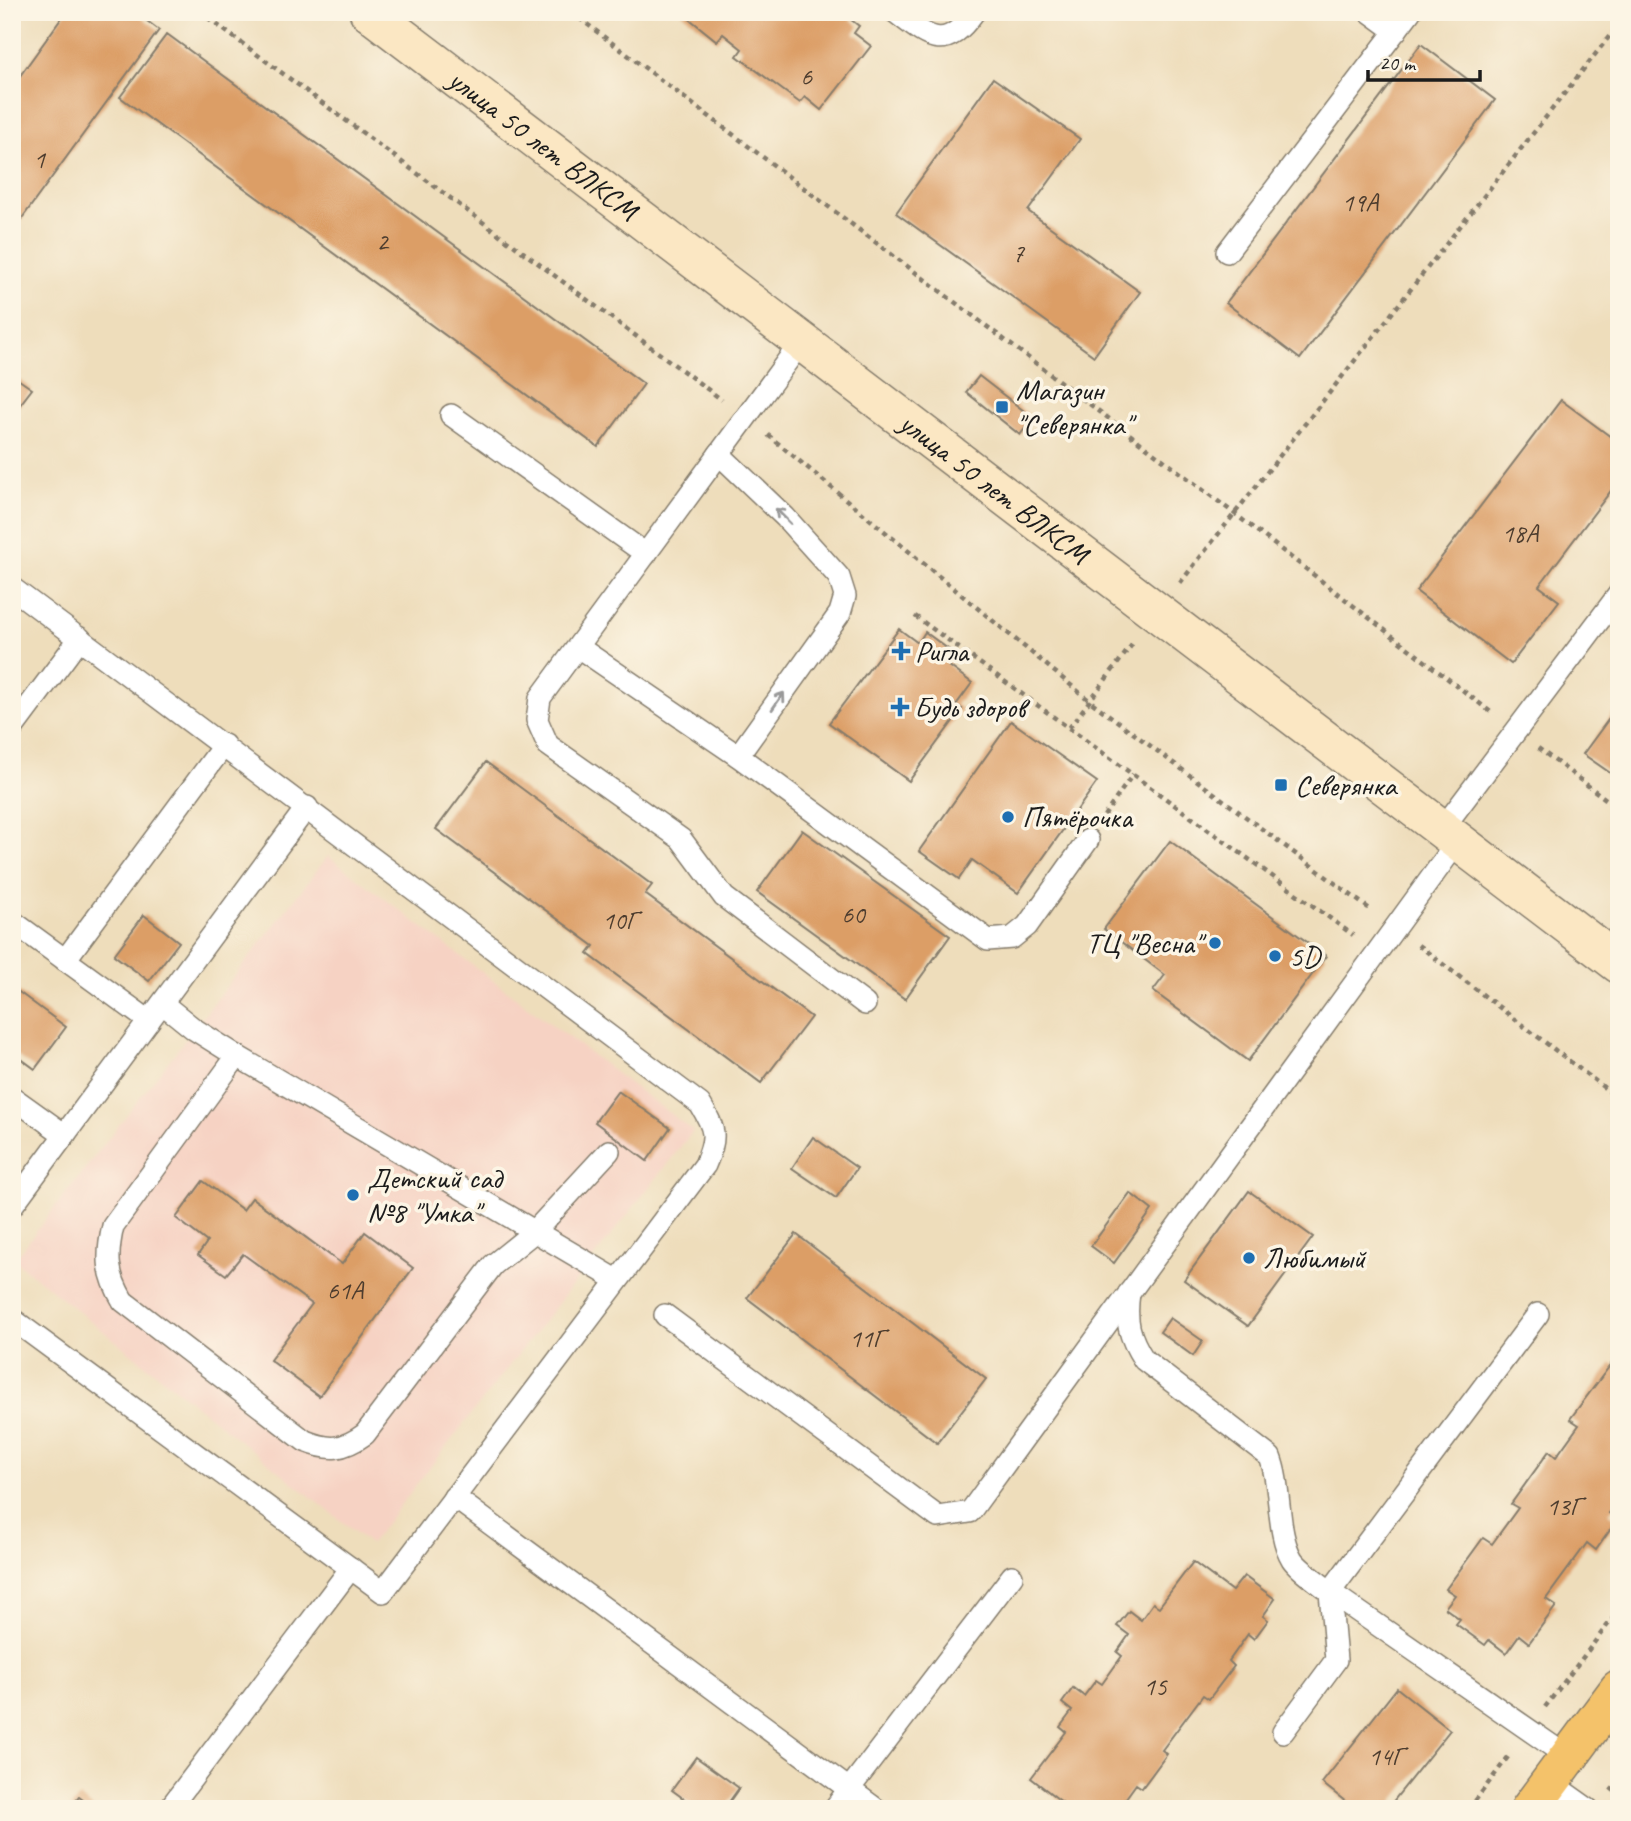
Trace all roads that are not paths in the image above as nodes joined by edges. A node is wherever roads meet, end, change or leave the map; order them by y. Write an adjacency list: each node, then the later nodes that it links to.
1 (895, 12): 2 (lane)
2 (974, 12)
3 (1370, 12): 6 (lane)
4 (1410, 12): 6 (lane)
5 (375, 14): 8 (main road, улица 50 лет ВЛКСМ)
6 (1396, 31): 7 (lane)
7 (1227, 252)
8 (802, 341): 10 (lane); 20 (main road, улица 50 лет ВЛКСМ)
9 (451, 415): 11 (lane)
10 (719, 454): 11 (lane); 18 (lane, one-way to 10)
11 (646, 554): 15 (lane)
12 (12, 588): 14 (lane)
13 (1619, 594): 20 (lane)
14 (80, 638): 16 (lane); 17 (lane)
15 (578, 647): 18 (lane); 26 (lane)
16 (12, 729)
17 (225, 745): 19 (lane); 23 (lane)
18 (738, 756): 21 (lane)
19 (307, 807): 25 (lane); 34 (lane)
20 (1451, 835): 24 (main road, улица 50 лет ВЛКСМ); 35 (lane)
21 (1088, 840)
22 (12, 921): 23 (lane)
23 (65, 960): 27 (lane)
24 (1619, 964)
25 (163, 1004): 27 (lane); 28 (lane)
26 (865, 1004)
27 (149, 1021): 30 (lane)
28 (236, 1056): 33 (lane); 33 (lane)
29 (12, 1097): 30 (lane)
30 (65, 1135): 32 (lane)
31 (609, 1151): 33 (lane)
32 (12, 1206)
33 (534, 1232): 34 (lane)
34 (617, 1280): 39 (lane)
35 (1129, 1292): 37 (lane); 42 (lane)
36 (1538, 1314): 42 (lane)
37 (665, 1315)
38 (12, 1319): 40 (lane)
39 (454, 1497): 40 (lane); 46 (lane)
40 (351, 1568): 47 (lane)
41 (1012, 1576): 46 (lane)
42 (1330, 1592): 44 (lane); 45 (lane)
43 (1619, 1689): 45 (main road)
44 (1283, 1731)
45 (1550, 1783): 50 (lane)
46 (849, 1789): 48 (lane); 49 (lane)
47 (169, 1809)
48 (834, 1809)
49 (876, 1809)
50 (1588, 1809)

